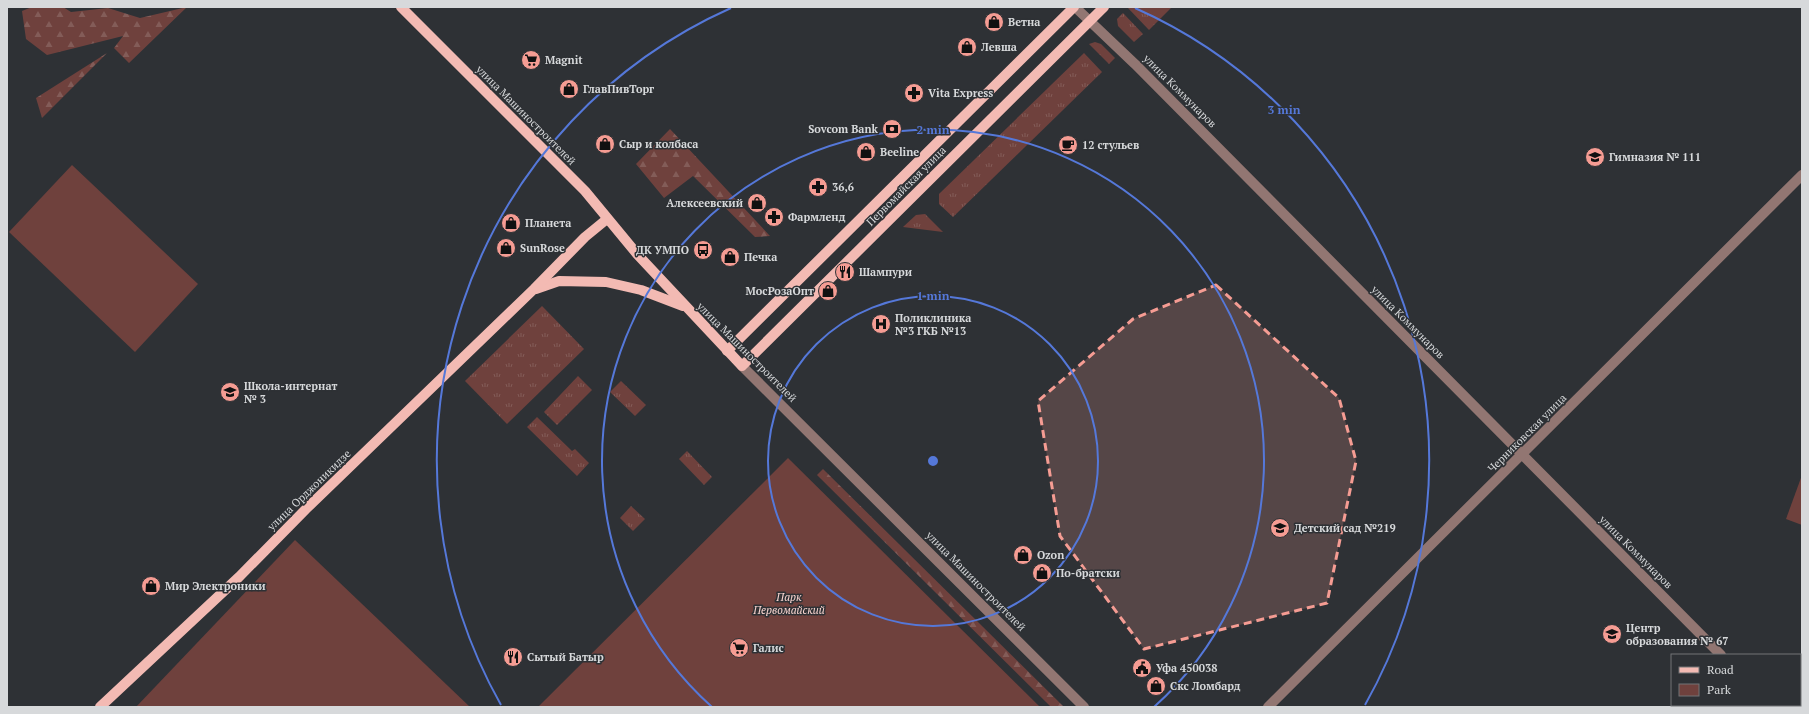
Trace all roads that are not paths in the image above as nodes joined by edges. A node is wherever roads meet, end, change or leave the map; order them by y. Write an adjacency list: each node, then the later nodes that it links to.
1 (401, 7): 6 (main road, улица Машиностроителей)
2 (1074, 7): 4 (street, улица Коммунаров); 9 (main road, Первомайская улица)
3 (1104, 7): 4 (main road, Первомайская улица)
4 (1091, 20): 10 (main road, Первомайская улица); 11 (street, улица Коммунаров)
5 (1802, 175): 11 (street, Черниковская улица)
6 (607, 219): 7 (main road, улица Орджоникидзе); 8 (main road, улица Машиностроителей)
7 (534, 289): 8 (main road, улица Орджоникидзе); 13 (main road, улица Орджоникидзе)
8 (685, 307): 9 (main road, улица Машиностроителей)
9 (727, 351): 10 (main road, улица Машиностроителей)
10 (742, 366): 14 (street, улица Машиностроителей)
11 (1523, 455): 12 (street, улица Коммунаров); 15 (street, Черниковская улица)
12 (1720, 654)
13 (100, 707)
14 (1084, 707)
15 (1268, 707)

